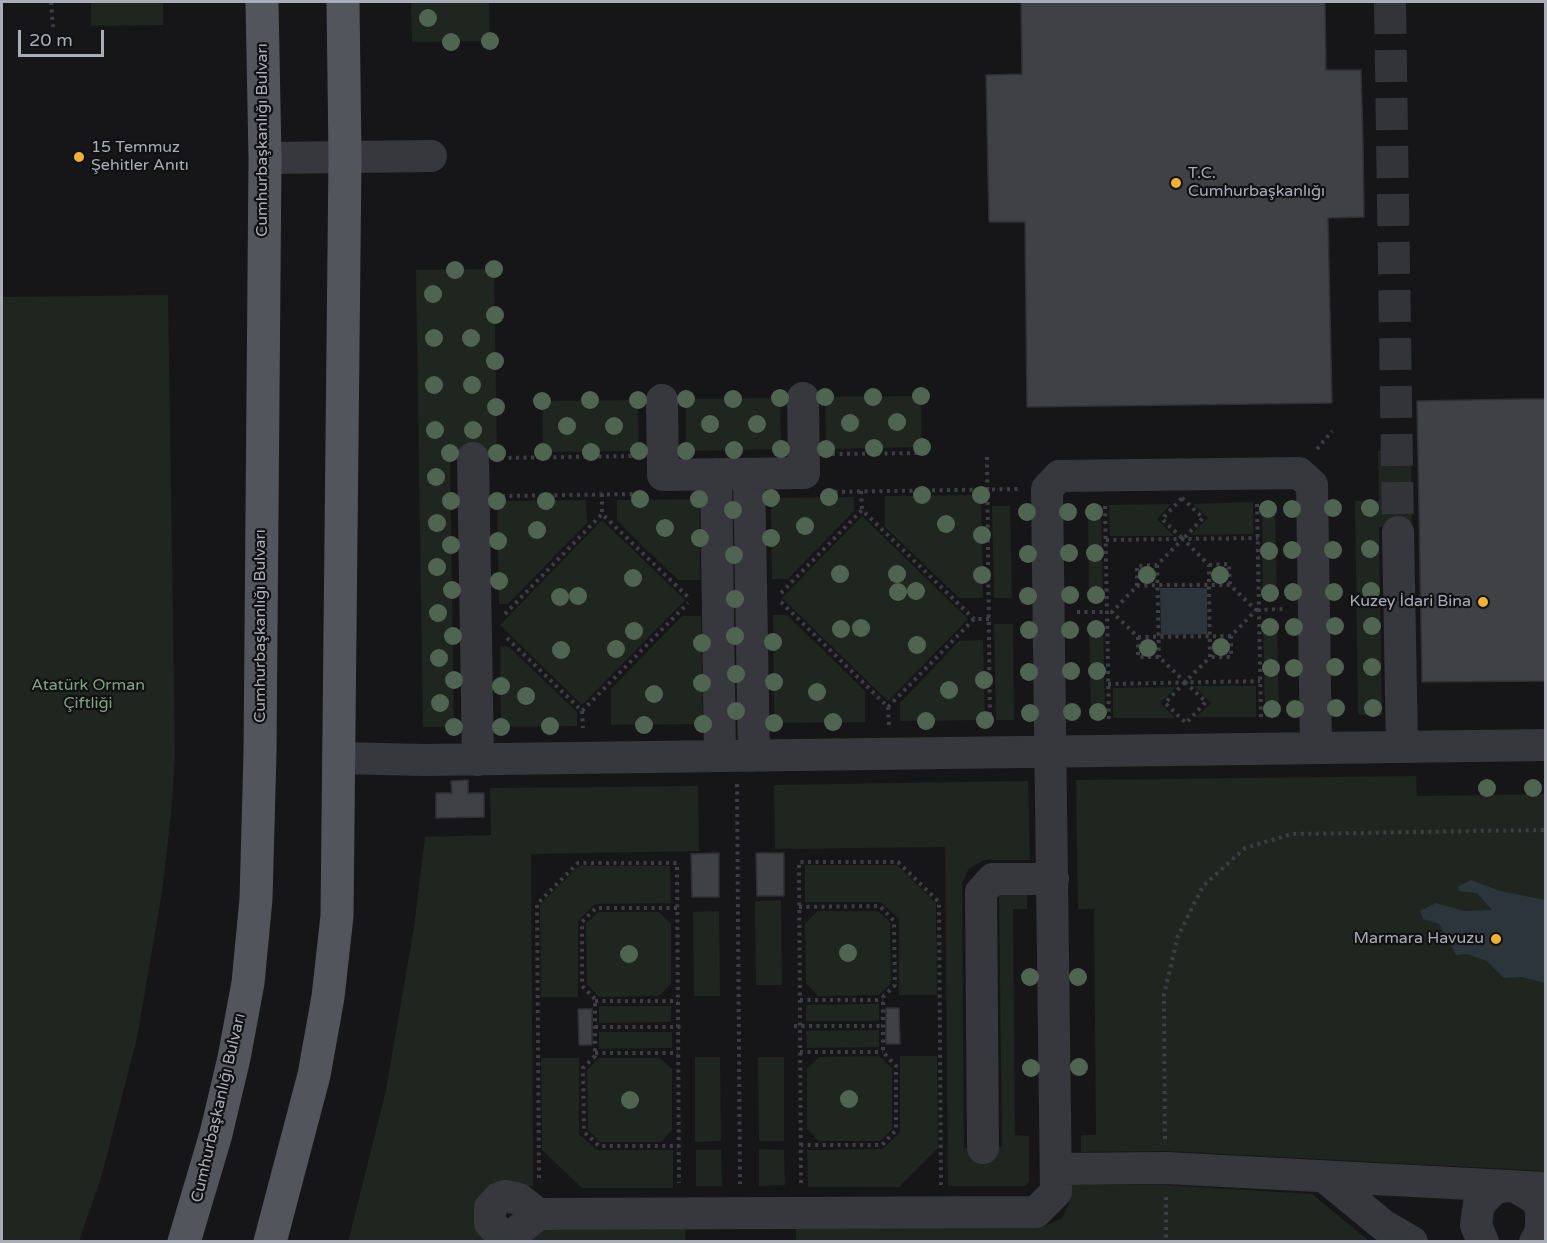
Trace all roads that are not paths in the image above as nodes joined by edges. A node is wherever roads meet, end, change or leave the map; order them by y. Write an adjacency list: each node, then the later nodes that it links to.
1 (262, 2): 5 (main road, Cumhurbaşkanlığı Bulvarı)
2 (343, 2): 4 (main road)
3 (431, 156): 4 (lane)
4 (345, 157): 5 (lane); 17 (main road)
5 (265, 158): 25 (main road, Cumhurbaşkanlığı Bulvarı)
6 (803, 398): 10 (lane)
7 (662, 399): 9 (lane)
8 (473, 458): 18 (lane)
9 (716, 474): 10 (lane); 16 (lane)
10 (749, 474): 16 (lane)
11 (1398, 532): 13 (lane)
12 (1545, 745): 13 (lane)
13 (1402, 747): 14 (lane)
14 (1316, 748): 15 (lane); 15 (lane)
15 (1052, 752): 16 (lane); 19 (lane)
16 (737, 756): 18 (lane)
17 (339, 759): 18 (lane); 26 (main road)
18 (478, 759)
19 (1053, 879): 20 (lane); 21 (lane)
20 (983, 1148)
21 (1056, 1169): 22 (lane); 24 (lane)
22 (1326, 1178): 23 (lane); 27 (lane)
23 (1522, 1187): 28 (lane); 29 (lane)
24 (538, 1215)
25 (184, 1242)
26 (270, 1242)
27 (1412, 1242)
28 (1483, 1242)
29 (1535, 1242)

